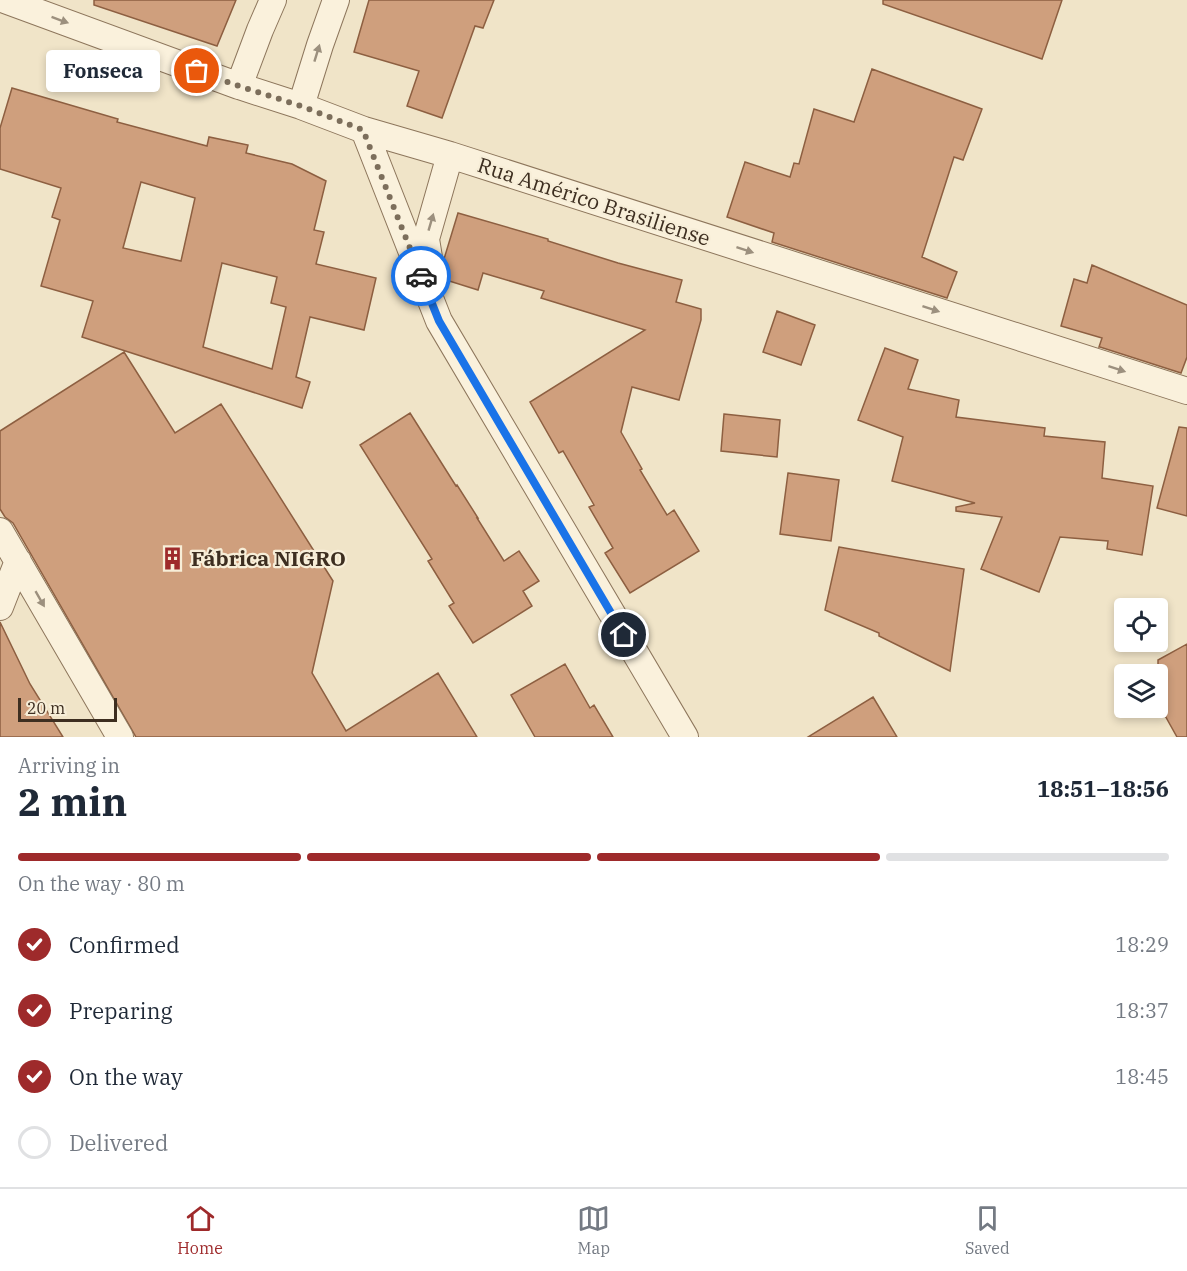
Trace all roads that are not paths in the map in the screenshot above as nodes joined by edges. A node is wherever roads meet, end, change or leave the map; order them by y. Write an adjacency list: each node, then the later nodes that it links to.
1 (5, 0): 4 (street, Rua Américo Brasiliense, one-way to 4)
2 (273, 0): 4 (street)
3 (336, 0): 5 (street, one-way to 3)
4 (239, 86): 5 (street, Rua Américo Brasiliense)
5 (301, 106): 6 (street, Rua Américo Brasiliense)
6 (363, 130): 7 (street, Rua Américo Brasiliense); 8 (street)
7 (450, 155): 8 (street, one-way to 7); 9 (street, Rua Américo Brasiliense, one-way to 9)
8 (439, 321): 14 (street)
9 (1187, 390)
10 (0, 531): 11 (street)
11 (18, 561): 12 (street); 13 (street, one-way to 13)
12 (0, 607)
13 (120, 737)
14 (685, 737)

